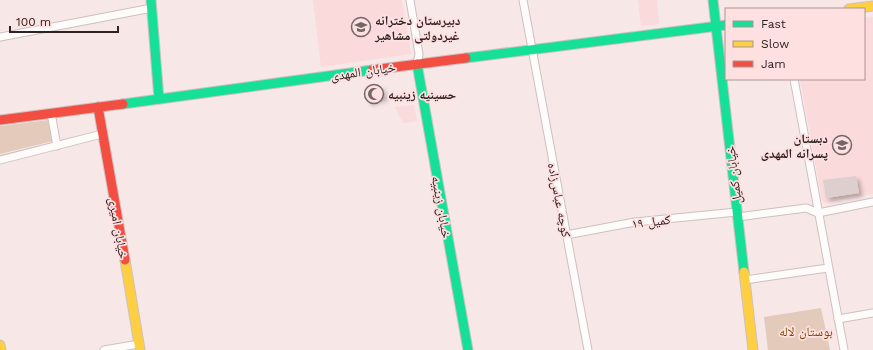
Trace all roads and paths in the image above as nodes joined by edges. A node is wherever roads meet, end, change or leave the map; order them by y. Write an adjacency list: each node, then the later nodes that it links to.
1 (410, 0): 11 (street)
2 (523, 0): 10 (street, کوچه عباس‌زاده)
3 (713, 0): 8 (street, خیابان کمیل)
4 (151, 4): 9 (street); 13 (street)
5 (873, 6): 6 (street)
6 (857, 8)
7 (725, 25): 8 (street, خیابان المهدی)
8 (716, 26): 10 (street, خیابان المهدی); 22 (street, خیابان کمیل)
9 (0, 38)
10 (531, 49): 11 (street, خیابان المهدی); 23 (street, کوچه عباس‌زاده)
11 (417, 64): 13 (street, خیابان المهدی); 32 (street, خیابان زینبیه)
12 (794, 80): 21 (street)
13 (159, 99): 14 (street, خیابان المهدی)
14 (98, 107): 15 (street, خیابان المهدی); 17 (street, خیابان امیری)
15 (51, 113): 16 (street, خیابان المهدی); 18 (street)
16 (0, 120)
17 (102, 134): 18 (street); 29 (street, خیابان امیری)
18 (58, 146): 19 (street)
19 (0, 160)
20 (873, 202): 21 (street)
21 (818, 213): 22 (street, کمیل ۱۹); 24 (street)
22 (738, 214): 23 (street, کمیل ۱۹); 25 (street, خیابان کمیل)
23 (566, 235): 33 (street, کوچه عباس‌زاده)
24 (828, 268): 25 (street); 27 (street)
25 (745, 280): 34 (street, خیابان کمیل)
26 (873, 313): 27 (street)
27 (838, 319): 35 (street)
28 (0, 345): 30 (street)
29 (139, 347): 31 (street)
30 (1, 350)
31 (104, 350)
32 (468, 350)
33 (588, 350)
34 (754, 350)
35 (844, 350)

